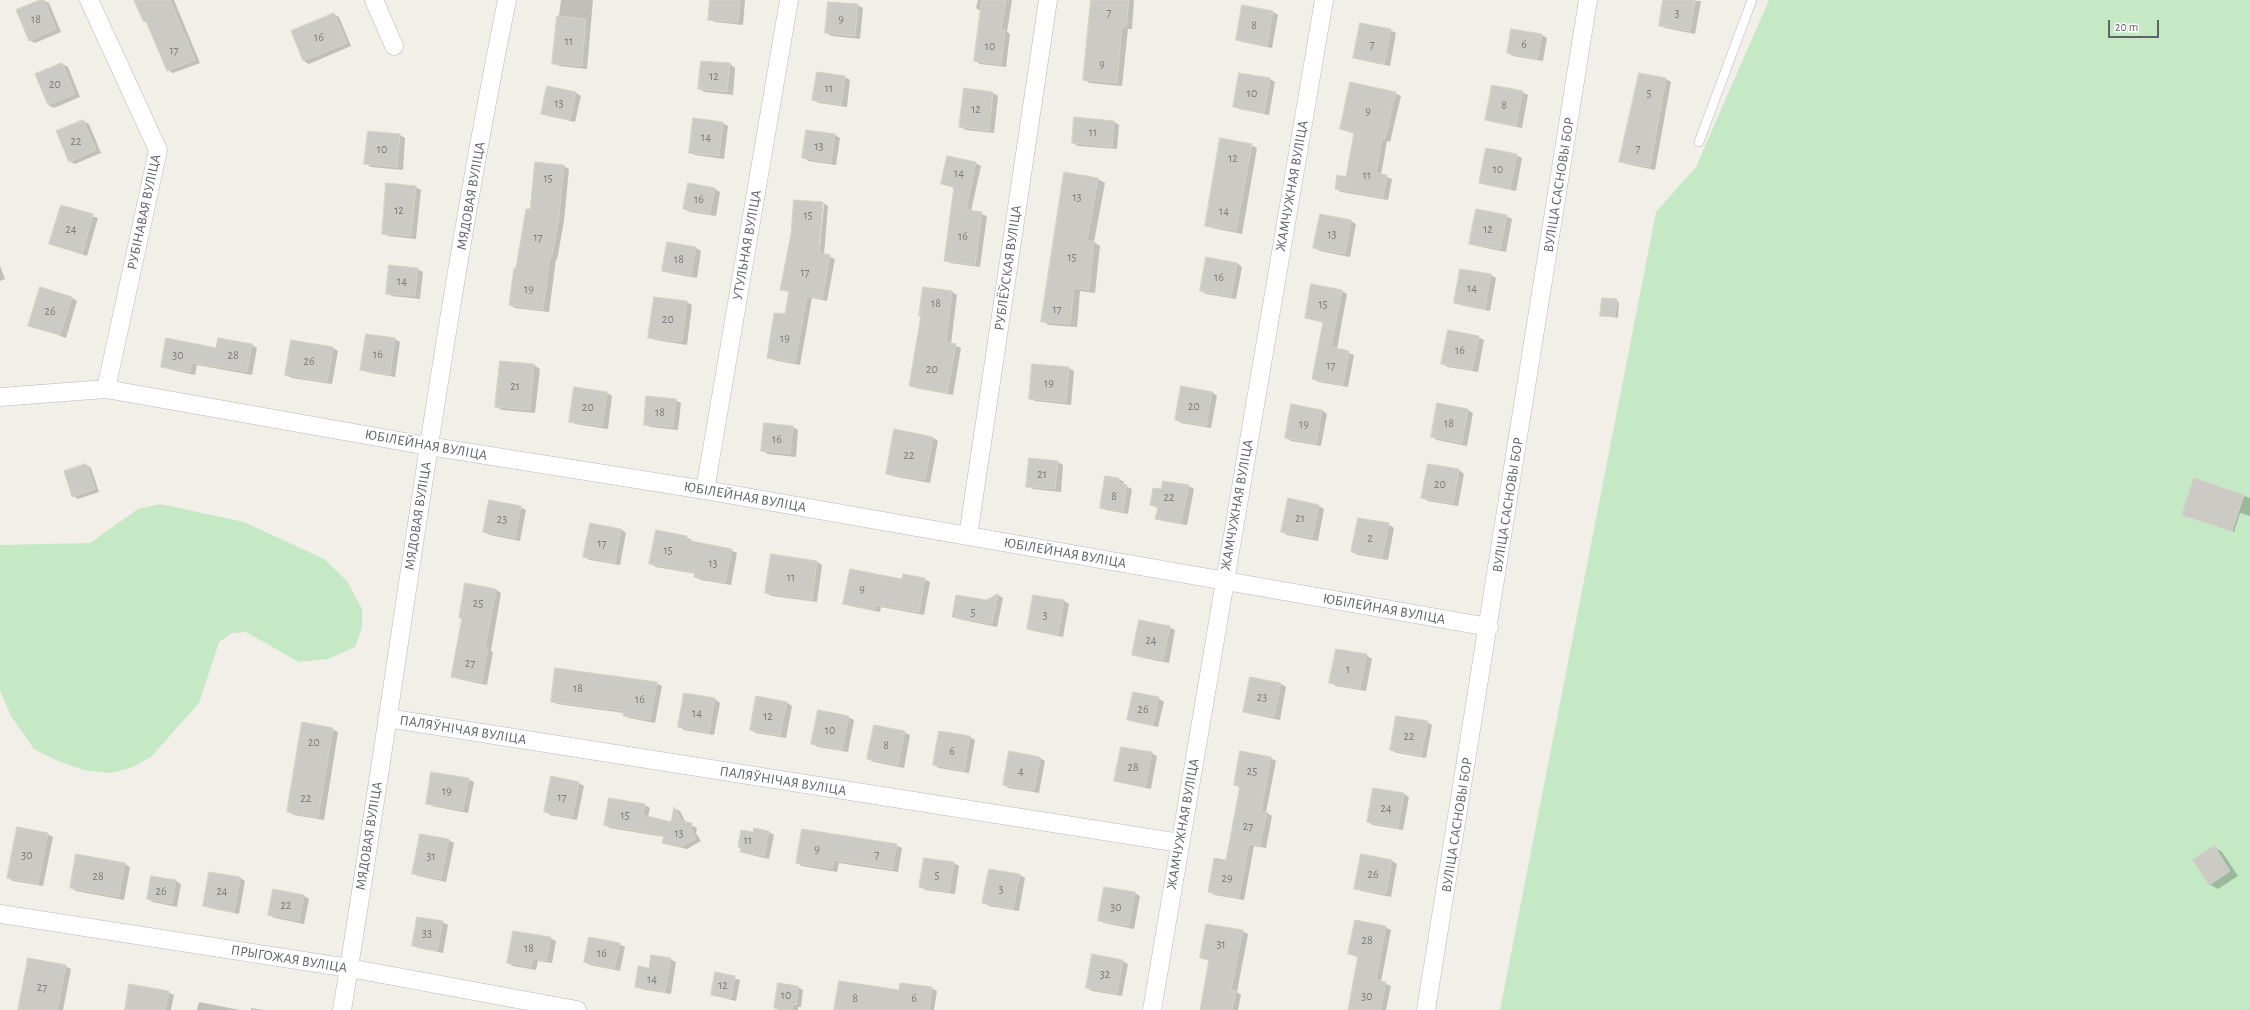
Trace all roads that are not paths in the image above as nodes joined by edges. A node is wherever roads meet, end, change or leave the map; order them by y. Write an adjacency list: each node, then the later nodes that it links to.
1 (89, 0): 11 (street, РУБІНАВАЯ ВУЛІЦА)
2 (374, 0): 9 (street)
3 (507, 0): 13 (street, МЯДОВАЯ ВУЛІЦА)
4 (789, 0): 14 (street, УТУЛЬНАЯ ВУЛІЦА)
5 (1048, 0): 15 (street, РУБЛЁЎСКАЯ ВУЛІЦА)
6 (1324, 0): 16 (street, ЖАМЧУЖНАЯ ВУЛІЦА)
7 (1588, 0): 17 (street, ВУЛІЦА САСНОВЫ БОР)
8 (1752, 0): 10 (lane)
9 (394, 46)
10 (1699, 142)
11 (106, 389): 12 (street, ЮБІЛЕЙНАЯ ВУЛІЦА); 13 (street, ЮБІЛЕЙНАЯ ВУЛІЦА)
12 (0, 397)
13 (428, 446): 14 (street, ЮБІЛЕЙНАЯ ВУЛІЦА); 18 (street, МЯДОВАЯ ВУЛІЦА)
14 (705, 490): 15 (street, ЮБІЛЕЙНАЯ ВУЛІЦА)
15 (968, 536): 16 (street, ЮБІЛЕЙНАЯ ВУЛІЦА)
16 (1224, 581): 17 (street, ЮБІЛЕЙНАЯ ВУЛІЦА); 19 (street, ЖАМЧУЖНАЯ ВУЛІЦА)
17 (1489, 627): 25 (street, ВУЛІЦА САСНОВЫ БОР)
18 (386, 718): 19 (street, ПАЛЯЎНІЧАЯ ВУЛІЦА); 21 (street, МЯДОВАЯ ВУЛІЦА)
19 (1180, 843): 24 (street, ЖАМЧУЖНАЯ ВУЛІЦА)
20 (0, 914): 21 (street, ПРЫГОЖАЯ ВУЛІЦА)
21 (349, 968): 22 (street, МЯДОВАЯ ВУЛІЦА); 23 (street, ПРЫГОЖАЯ ВУЛІЦА)
22 (342, 1010)
23 (577, 1010)
24 (1152, 1010)
25 (1426, 1010)

